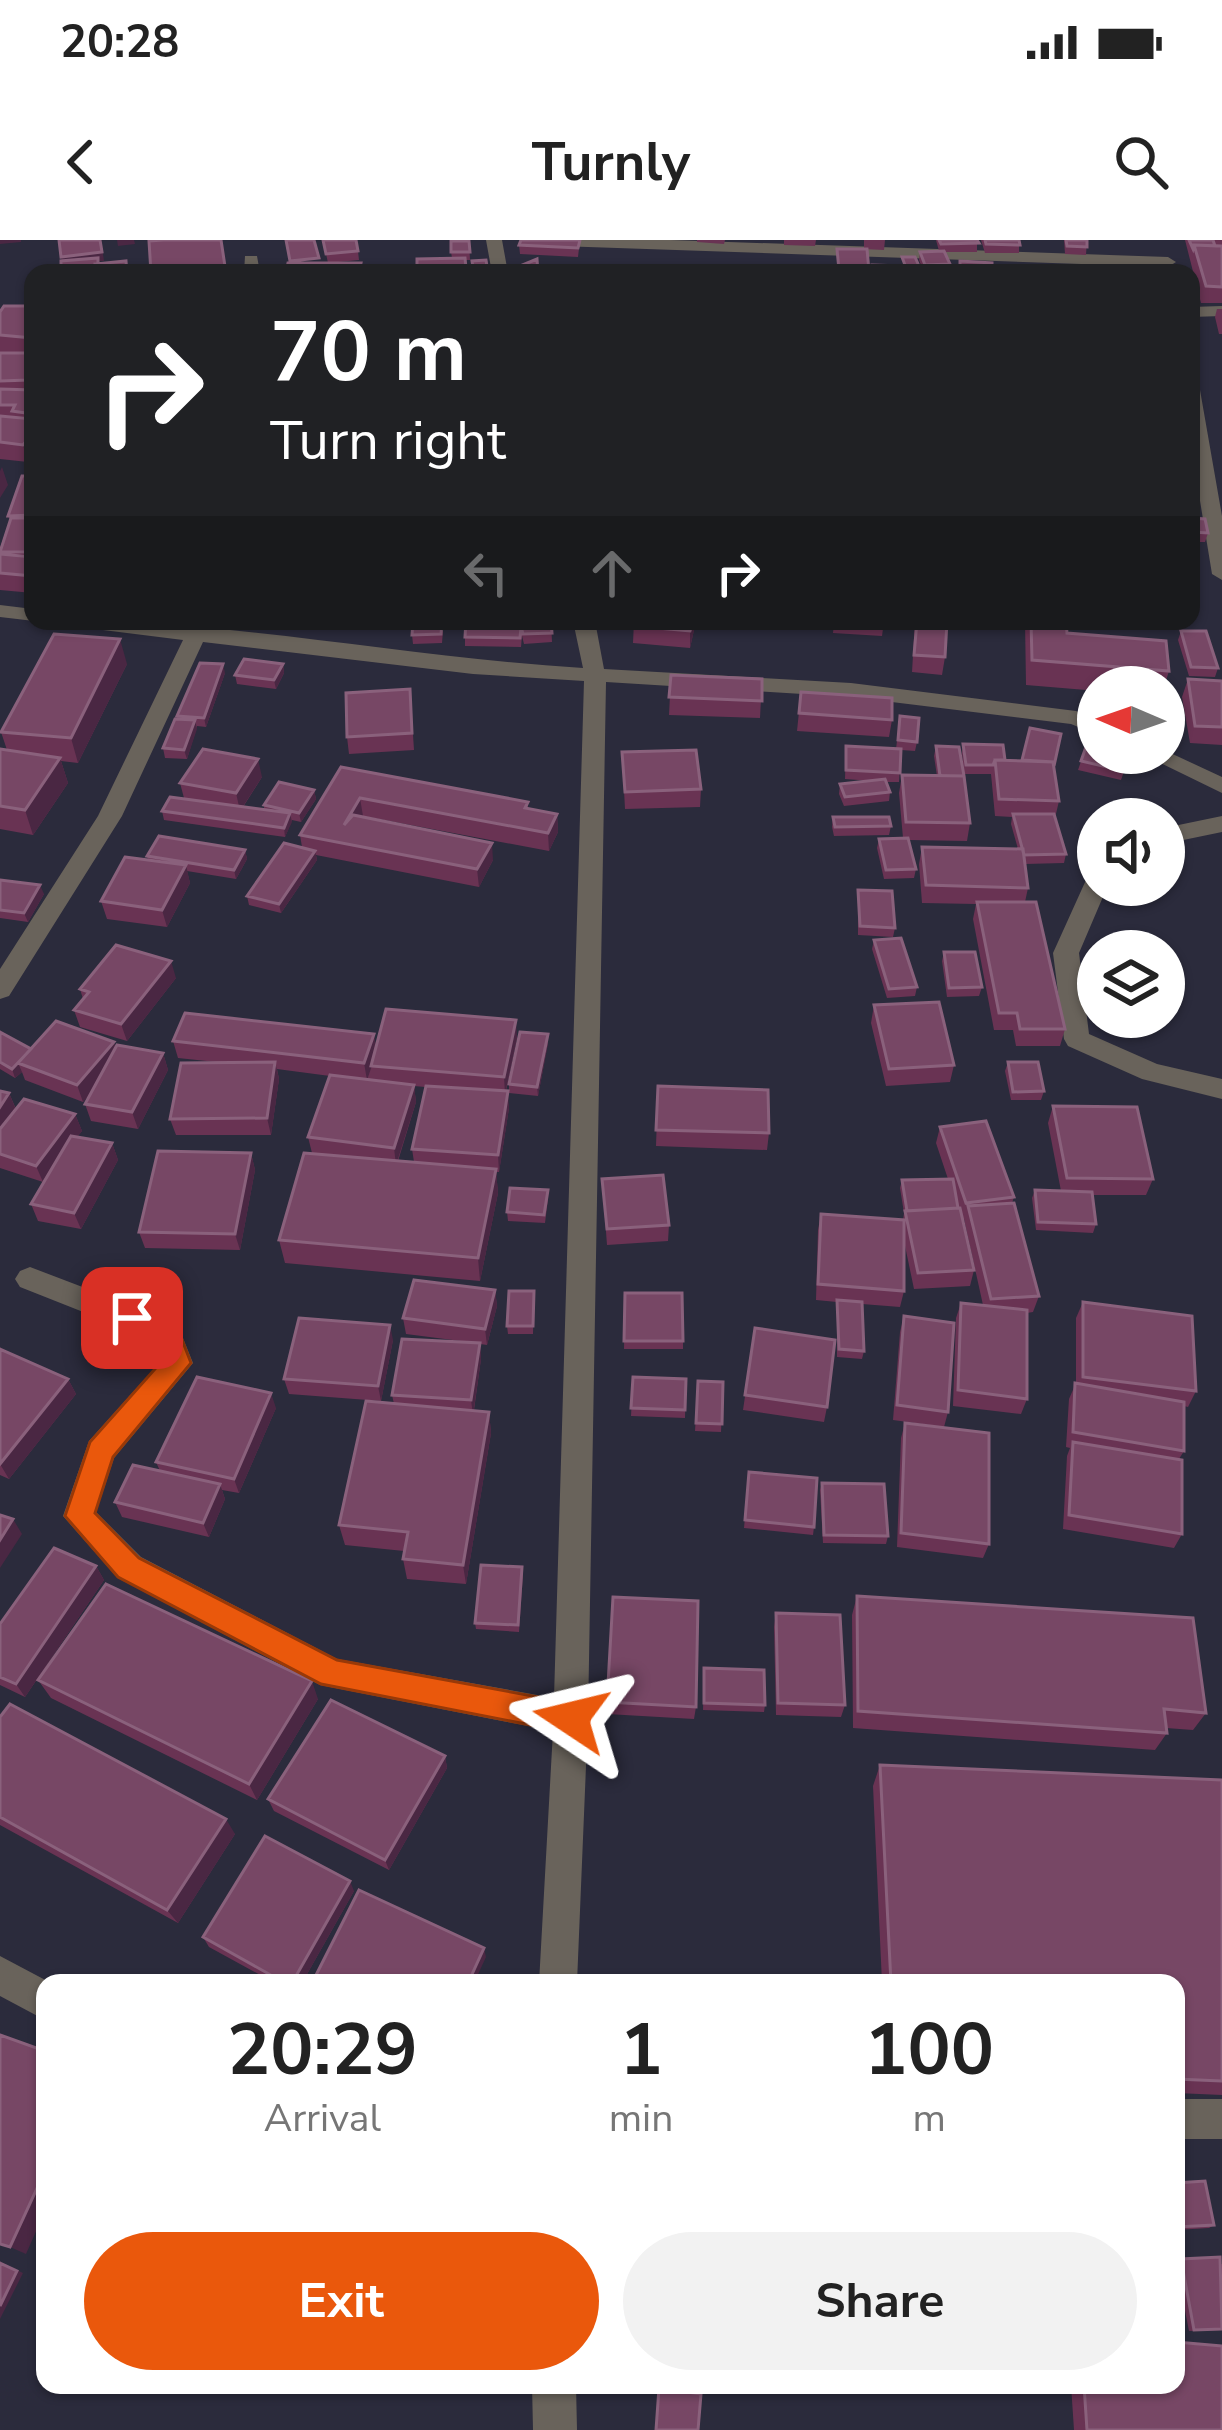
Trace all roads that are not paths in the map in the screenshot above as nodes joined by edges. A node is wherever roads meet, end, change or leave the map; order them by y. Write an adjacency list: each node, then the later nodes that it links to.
1 (529, 240): 2 (street)
2 (754, 246): 3 (street)
3 (1094, 264)
4 (1200, 443): 5 (street)
5 (1222, 574)
6 (149, 630): 9 (street)
7 (586, 630): 10 (street)
8 (250, 633): 9 (street); 10 (street)
9 (195, 636): 17 (street)
10 (595, 676): 11 (street); 20 (street)
11 (1077, 718)
12 (1185, 769): 13 (street)
13 (1222, 786)
14 (1222, 824): 15 (street)
15 (1185, 832)
16 (1086, 906): 18 (street)
17 (0, 991)
18 (1222, 1090)
19 (31, 1279): 20 (street)
20 (571, 1718): 21 (street)
21 (558, 1974)
22 (0, 1976): 23 (street)
23 (36, 1996)
24 (1185, 2119): 25 (street)
25 (1222, 2119)
26 (554, 2394): 27 (street)
27 (555, 2430)

